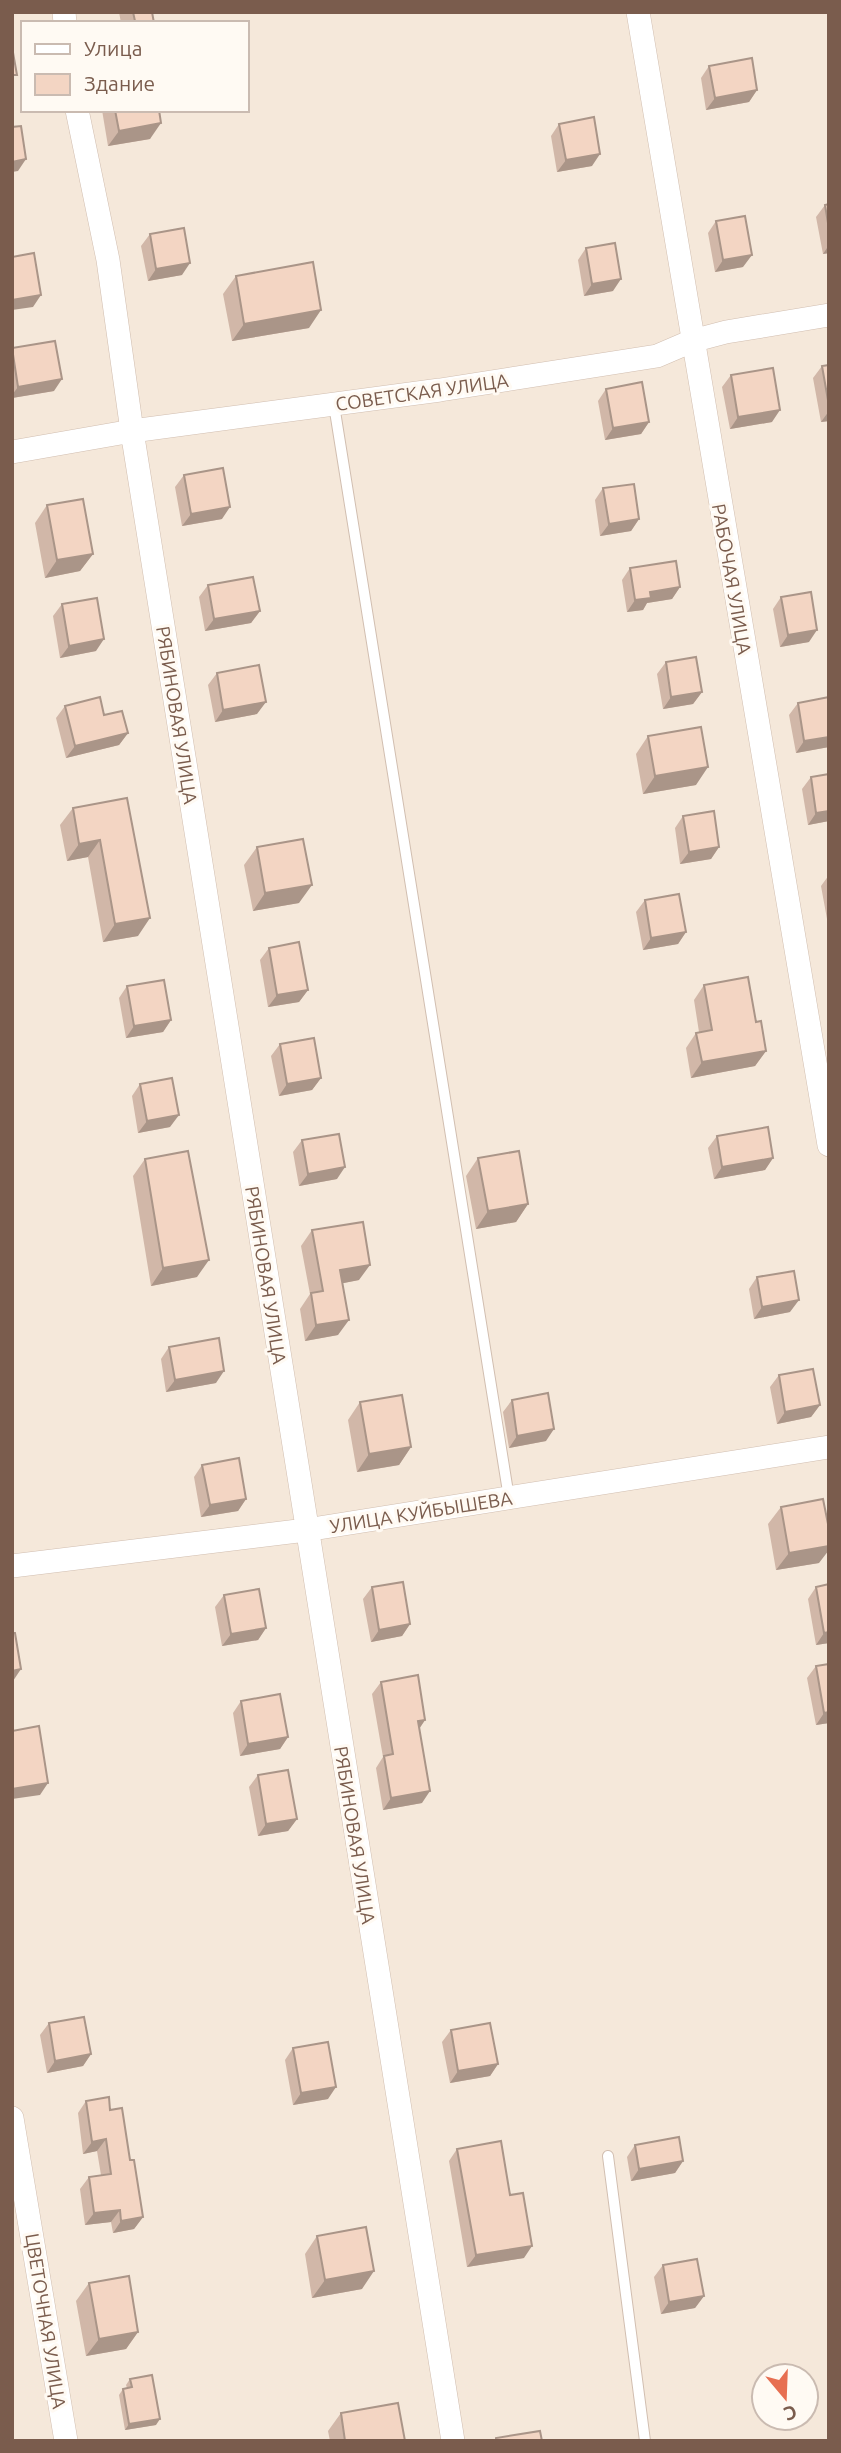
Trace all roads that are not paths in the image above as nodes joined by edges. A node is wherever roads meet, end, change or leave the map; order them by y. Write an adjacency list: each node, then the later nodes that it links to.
1 (638, 12): 4 (street, РАБОЧАЯ УЛИЦА)
2 (77, 112): 6 (street, РЯБИНОВАЯ УЛИЦА)
3 (829, 316): 4 (street, СОВЕТСКАЯ УЛИЦА)
4 (692, 341): 5 (street, СОВЕТСКАЯ УЛИЦА); 8 (street, РАБОЧАЯ УЛИЦА)
5 (334, 405): 6 (street, СОВЕТСКАЯ УЛИЦА); 10 (lane)
6 (132, 431): 7 (street, СОВЕТСКАЯ УЛИЦА); 11 (street, РЯБИНОВАЯ УЛИЦА)
7 (12, 452)
8 (829, 1145)
9 (829, 1447): 10 (street, УЛИЦА КУЙБЫШЕВА)
10 (509, 1497): 11 (street, УЛИЦА КУЙБЫШЕВА)
11 (306, 1530): 12 (street, УЛИЦА КУЙБЫШЕВА); 16 (street, РЯБИНОВАЯ УЛИЦА)
12 (12, 1566)
13 (12, 2118): 15 (street, ЦВЕТОЧНАЯ УЛИЦА)
14 (608, 2156): 17 (lane)
15 (66, 2441)
16 (453, 2441)
17 (645, 2441)

